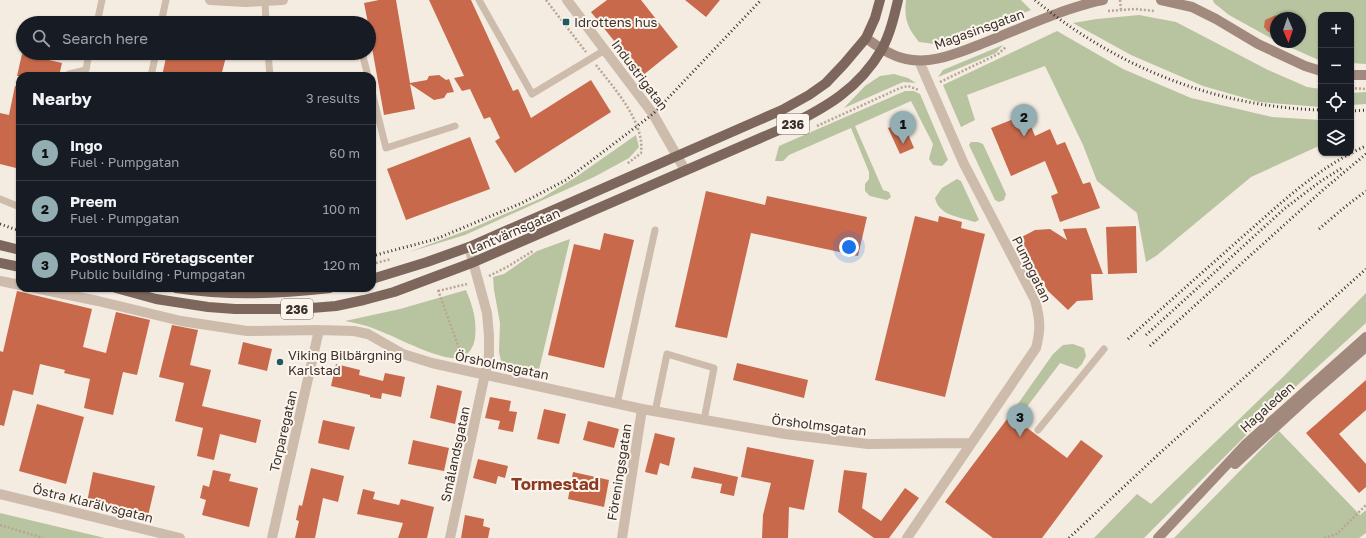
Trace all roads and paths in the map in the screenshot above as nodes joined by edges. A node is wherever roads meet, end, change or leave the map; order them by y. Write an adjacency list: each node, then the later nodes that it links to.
1 (102, 0): 18 (lane)
2 (166, 0): 19 (lane)
3 (210, 0): 13 (street)
4 (283, 0): 13 (street)
5 (479, 0): 25 (lane)
6 (546, 0): 25 (path)
7 (567, 0): 24 (street, Industrigatan)
8 (880, 0): 21 (main road, 236)
9 (898, 0): 23 (main road, 236)
10 (1099, 0): 30 (street, Magasinsgatan)
11 (1120, 0): 15 (path)
12 (1161, 0): 14 (street)
13 (265, 1): 20 (lane)
14 (1193, 4): 31 (street)
15 (1120, 10): 16 (path); 17 (path)
16 (1160, 11)
17 (1104, 12)
18 (99, 16)
19 (163, 16)
20 (266, 16)
21 (866, 38): 23 (street, Magasinsgatan); 44 (main road, Lantvärnsgatan / 236)
22 (1011, 45): 38 (path)
23 (882, 49): 30 (street, Magasinsgatan); 46 (main road, Lantvärnsgatan / 236)
24 (605, 50): 25 (lane); 44 (street, Industrigatan)
25 (591, 59): 45 (path)
26 (88, 60): 32 (lane)
27 (154, 60): 33 (lane)
28 (269, 60): 34 (lane)
29 (364, 60): 35 (lane)
30 (919, 61): 38 (street, Pumpgatan)
31 (1318, 70)
32 (78, 72)
33 (152, 72)
34 (270, 72)
35 (367, 72)
36 (1354, 75): 37 (street)
37 (1366, 75)
38 (930, 86): 43 (path); 80 (street, Pumpgatan)
39 (1354, 88): 40 (path)
40 (1366, 89)
41 (376, 108): 42 (lane)
42 (455, 126)
43 (812, 128)
44 (677, 155): 46 (street, Industrigatan); 51 (main road, Lantvärnsgatan / 236)
45 (624, 165)
46 (685, 170): 55 (main road, Lantvärnsgatan / 236)
47 (0, 199): 48 (lane)
48 (16, 205)
49 (655, 230): 75 (lane)
50 (0, 245): 52 (main road)
51 (469, 247): 55 (street); 59 (main road, Lantvärnsgatan / 236)
52 (16, 249)
53 (536, 249): 62 (path)
54 (395, 258): 57 (path)
55 (474, 262): 60 (main road, Lantvärnsgatan / 236); 62 (street)
56 (0, 263): 58 (main road)
57 (376, 263)
58 (16, 266)
59 (376, 278)
60 (433, 278): 64 (path); 66 (main road, Lantvärnsgatan / 236)
61 (0, 281): 63 (street)
62 (479, 281): 64 (path); 74 (street)
63 (16, 284)
64 (438, 291): 73 (path)
65 (54, 292): 69 (street, Örsholmsgatan)
66 (132, 292)
67 (206, 292): 68 (main road, 236)
68 (260, 292)
69 (319, 330): 73 (street, Örsholmsgatan); 87 (street, Torparegatan)
70 (1366, 337): 82 (street, Hagaleden)
71 (1366, 347): 82 (street, Hagaleden)
72 (1104, 349): 79 (lane)
73 (468, 371): 74 (street, Örsholmsgatan)
74 (486, 375): 75 (street, Örsholmsgatan); 88 (street, Smålandsgatan)
75 (617, 404): 76 (street, Örsholmsgatan)
76 (642, 409): 77 (street, Örsholmsgatan); 89 (street, Föreningsgatan)
77 (655, 412): 78 (street, Örsholmsgatan); 78 (lane)
78 (704, 420): 80 (street, Örsholmsgatan)
79 (1038, 430)
80 (971, 443): 90 (street, Pumpgatan)
81 (0, 494): 86 (street, Östra Klarälvsgatan)
82 (1192, 503): 91 (street, Hagaleden)
83 (1366, 505): 92 (path)
84 (0, 525): 85 (path)
85 (43, 538)
86 (180, 538)
87 (272, 538)
88 (450, 538)
89 (622, 538)
90 (907, 538)
91 (1158, 538)
92 (1324, 538)

